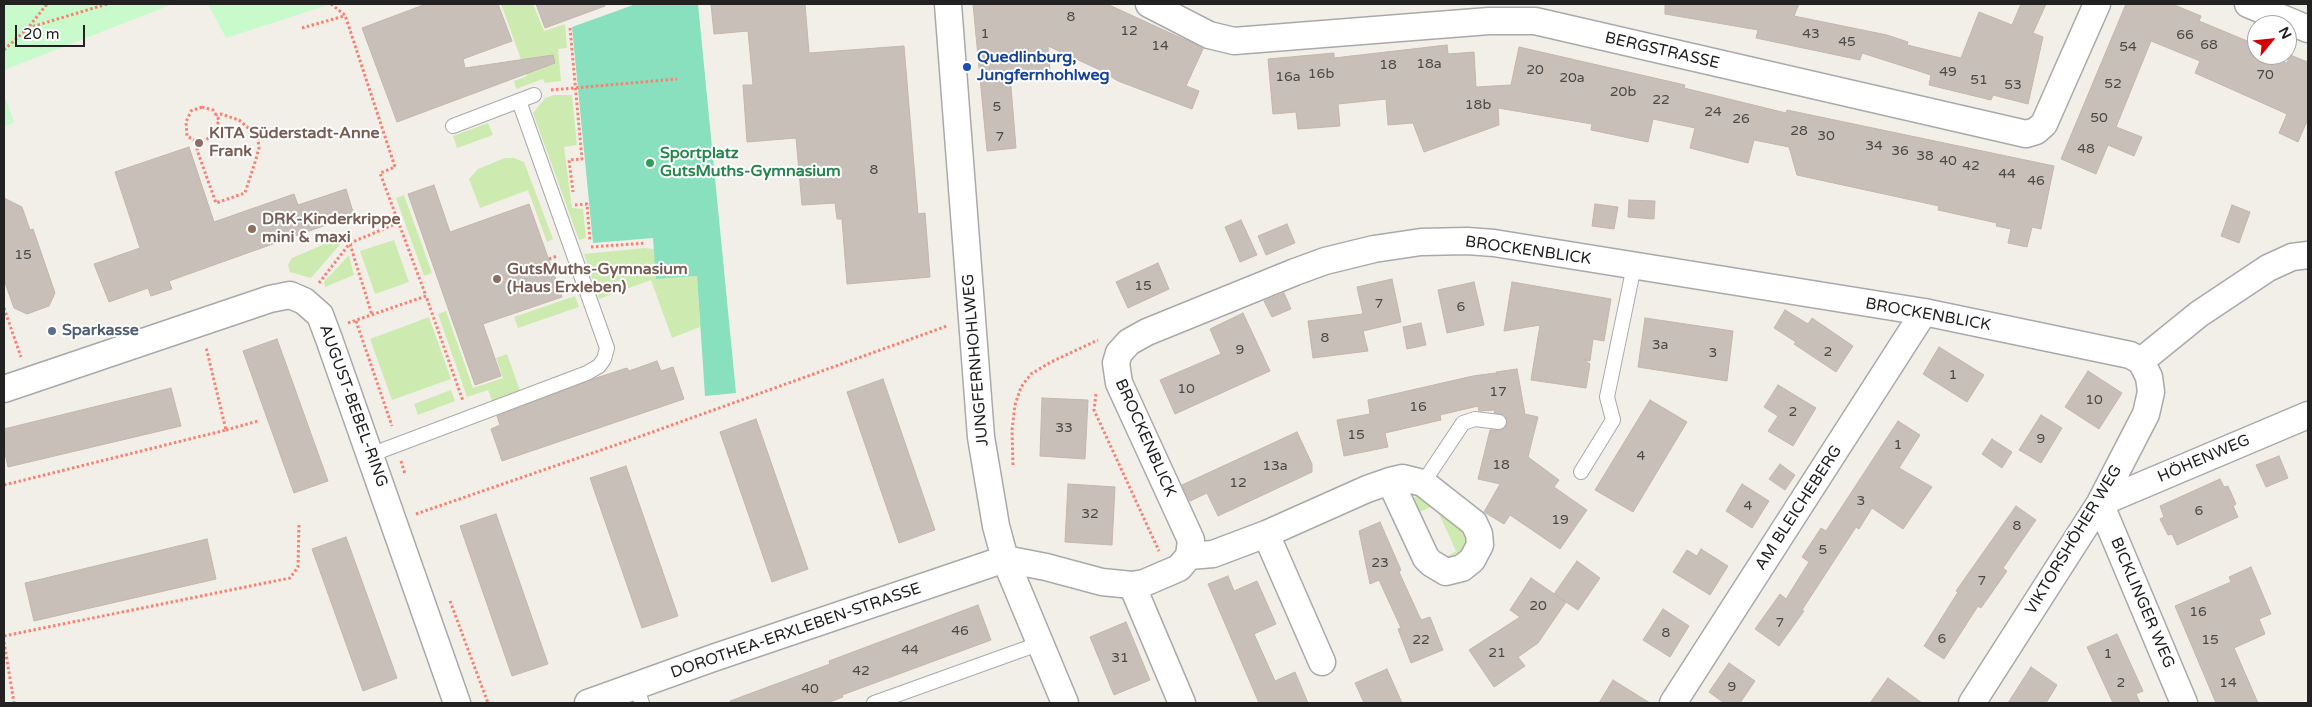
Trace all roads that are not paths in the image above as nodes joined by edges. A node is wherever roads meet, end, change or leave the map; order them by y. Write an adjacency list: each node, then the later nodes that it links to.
1 (948, 4): 24 (street, JUNGFERNHOHLWEG)
2 (1149, 4): 5 (street, BERGSTRASSE)
3 (2096, 4): 5 (street, BERGSTRASSE)
4 (2248, 4): 6 (street)
5 (1472, 13)
6 (2308, 29)
7 (534, 95): 8 (lane)
8 (519, 101): 9 (lane); 17 (lane)
9 (453, 126)
10 (2308, 255): 13 (street)
11 (1634, 266): 12 (street, BROCKENBLICK); 18 (lane); 23 (street, BROCKENBLICK)
12 (1924, 312): 13 (street, BROCKENBLICK); 34 (street, AM BLEICHEBERG)
13 (2140, 361): 21 (street, VIKTORSHÖHER WEG)
14 (4, 389): 17 (street, AUGUST-BEBEL-RING)
15 (2308, 415): 21 (street, HÖHENWEG)
16 (1498, 422): 20 (lane)
17 (370, 455): 29 (street, AUGUST-BEBEL-RING)
18 (1581, 472)
19 (1390, 481): 20 (street); 20 (street); 22 (street)
20 (1423, 483)
21 (2100, 503): 35 (street, VIKTORSHÖHER WEG); 36 (street, BICKLINGER WEG)
22 (1266, 534): 23 (street); 27 (street)
23 (1189, 556): 25 (street)
24 (1004, 559): 25 (street); 26 (street, JUNGFERNHOHLWEG); 28 (street, DOROTHEA-ERXLEBEN-STRASSE)
25 (1132, 585): 33 (street)
26 (1041, 643): 31 (lane); 32 (street, JUNGFERNHOHLWEG)
27 (1322, 662)
28 (639, 695): 30 (street, DOROTHEA-ERXLEBEN-STRASSE)
29 (457, 703)
30 (588, 703)
31 (874, 703)
32 (1065, 703)
33 (1182, 703)
34 (1673, 703)
35 (1972, 703)
36 (2184, 703)

